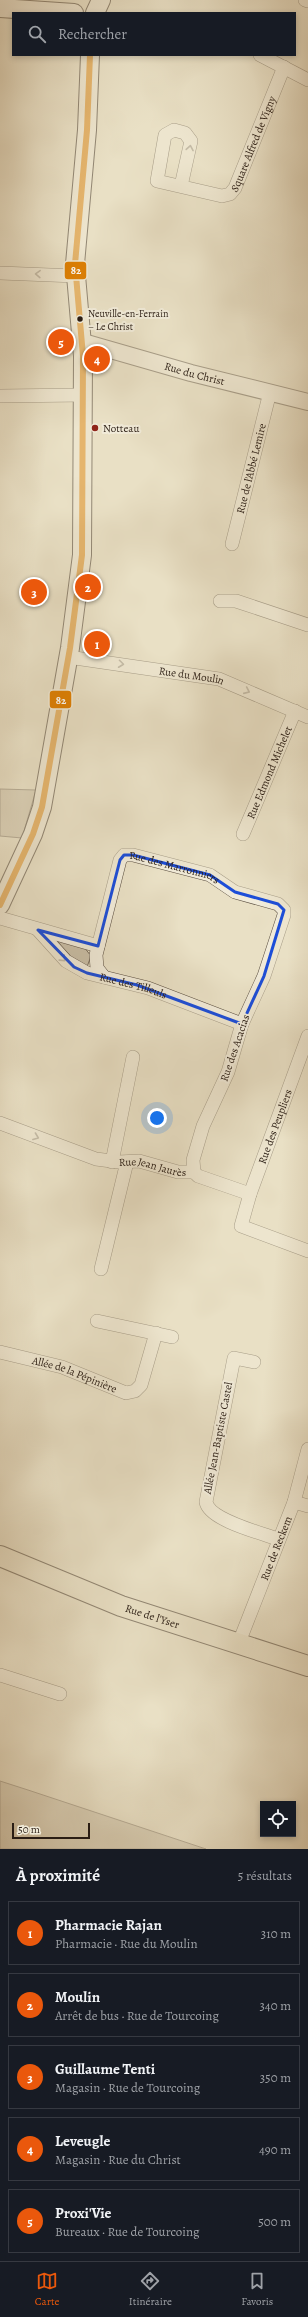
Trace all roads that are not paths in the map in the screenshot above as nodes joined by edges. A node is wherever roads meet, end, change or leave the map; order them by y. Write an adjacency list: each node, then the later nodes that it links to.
1 (101, 0): 6 (main road)
2 (305, 0): 3 (street)
3 (308, 1)
4 (0, 8): 5 (main road)
5 (59, 12)
6 (95, 12)
7 (90, 56): 13 (main road)
8 (262, 56): 9 (street)
9 (284, 67): 10 (street); 11 (street, Square Alfred de Vigny)
10 (308, 80)
11 (181, 186)
12 (0, 273): 13 (street, one-way to 12)
13 (76, 276): 14 (main road)
14 (83, 342): 15 (street, Rue du Christ); 16 (main road)
15 (270, 392): 18 (street, Rue du Christ); 19 (street, Rue de l'Abbé Lemire)
16 (83, 395): 17 (street); 22 (main road)
17 (0, 396)
18 (308, 402)
19 (232, 544)
20 (220, 601): 21 (street)
21 (308, 625)
22 (68, 657): 23 (street, Rue du Moulin, one-way to 23); 27 (main road)
23 (295, 711): 24 (street, Rue du Moulin); 25 (street, Rue Edmond Michelet)
24 (308, 717)
25 (243, 834)
26 (278, 904): 30 (street, Rue des Marronniers); 32 (street, Rue des Acacias)
27 (0, 905)
28 (0, 918): 29 (street)
29 (38, 930): 30 (street); 31 (street, Rue des Tilleuls, one-way to 31)
30 (98, 946): 31 (street, Rue des Marronniers)
31 (104, 977): 32 (street, Rue des Tilleuls)
32 (242, 1024): 38 (street, Rue des Acacias)
33 (308, 1036): 39 (street, Rue des Peupliers)
34 (133, 1057): 36 (street)
35 (0, 1123): 36 (street, Rue Jean Jaurès, one-way to 36)
36 (112, 1162): 37 (street, Rue Jean Jaurès)
37 (127, 1162): 38 (street, Rue Jean Jaurès); 41 (street)
38 (194, 1172): 39 (street, Rue Jean Jaurès)
39 (250, 1194): 40 (street)
40 (308, 1251)
41 (101, 1269)
42 (97, 1321): 43 (street)
43 (156, 1333): 44 (street); 45 (street, Allée de la Pépinière)
44 (172, 1337)
45 (0, 1352)
46 (254, 1362): 50 (street, Allée Jean-Baptiste Castel)
47 (308, 1449): 48 (street, Rue de Reckem)
48 (294, 1502): 49 (street); 50 (street, Rue de Reckem)
49 (308, 1506)
50 (278, 1539): 52 (street, Rue de Reckem)
51 (0, 1556): 52 (main road, Rue de l'Yser)
52 (238, 1645): 53 (main road, Rue de l'Yser)
53 (308, 1666)
54 (0, 1675): 55 (street)
55 (60, 1694)

